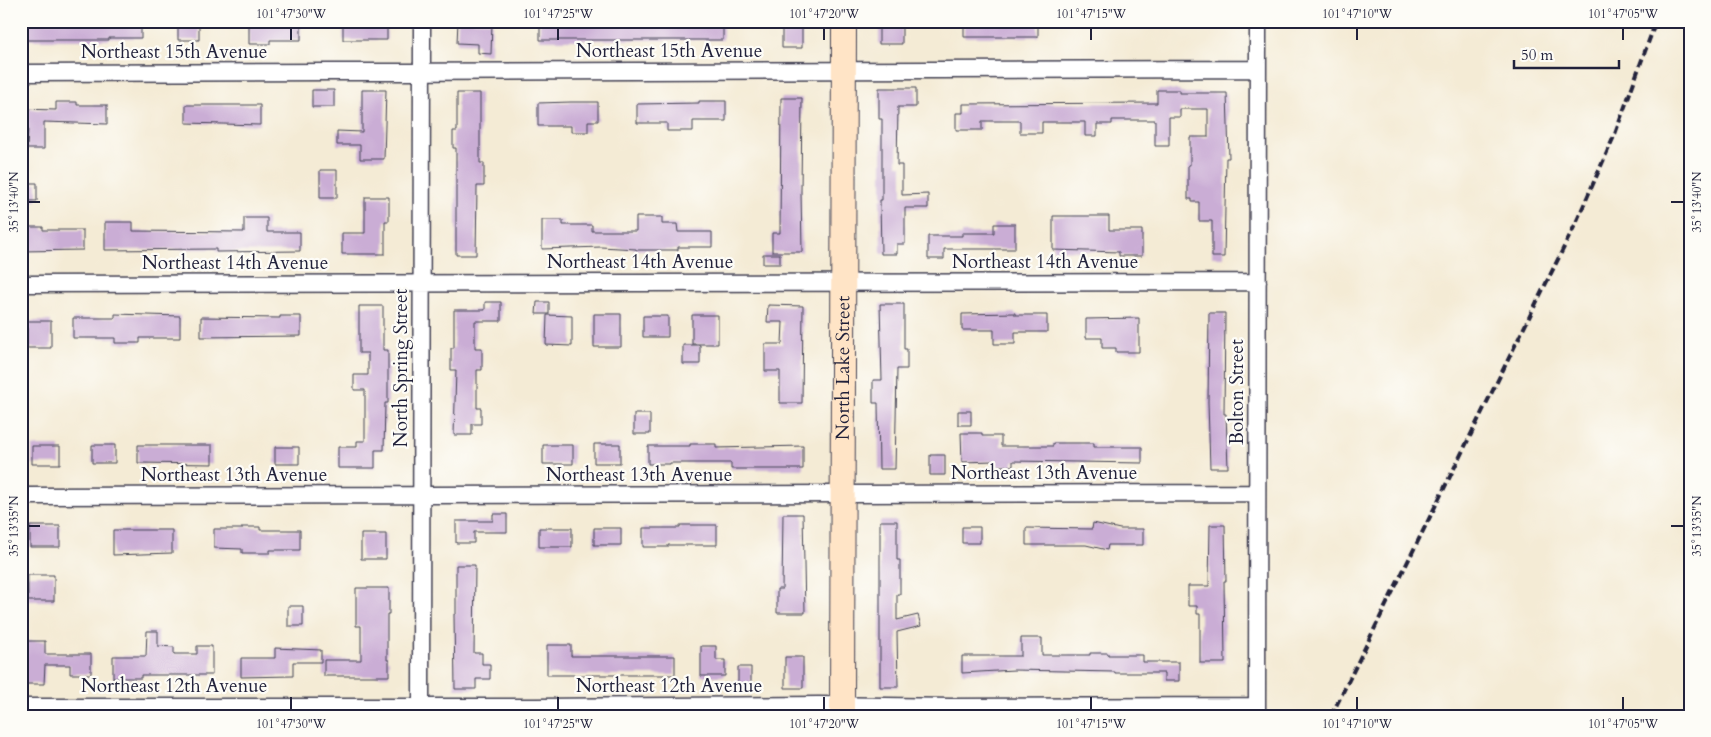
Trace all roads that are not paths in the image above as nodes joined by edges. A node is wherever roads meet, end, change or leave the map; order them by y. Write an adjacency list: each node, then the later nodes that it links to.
1 (422, 21): 5 (street, North Spring Street)
2 (844, 21): 6 (street, North Lake Street)
3 (1258, 21): 4 (street, Bolton Street)
4 (1257, 69): 6 (street, Northeast 15th Avenue); 10 (street, Bolton Street)
5 (422, 71): 6 (street, Northeast 15th Avenue); 7 (street, Northeast 15th Avenue); 8 (street, North Spring Street)
6 (844, 71): 9 (street, North Lake Street)
7 (21, 73)
8 (421, 282): 9 (street, Northeast 14th Avenue); 11 (street, Northeast 14th Avenue); 14 (street, North Spring Street)
9 (842, 282): 10 (street, Northeast 14th Avenue); 13 (street, North Lake Street)
10 (1258, 282): 12 (street, Bolton Street)
11 (21, 284)
12 (1257, 492): 13 (street, Northeast 13th Avenue); 19 (street, Bolton Street)
13 (843, 494): 14 (street, Northeast 13th Avenue); 18 (street, North Lake Street)
14 (421, 495): 15 (street, Northeast 13th Avenue); 17 (street, North Spring Street)
15 (21, 496)
16 (21, 707): 17 (street, Northeast 12th Avenue)
17 (421, 711): 18 (street, Northeast 12th Avenue)
18 (842, 711): 19 (street, Northeast 12th Avenue)
19 (1257, 711)

